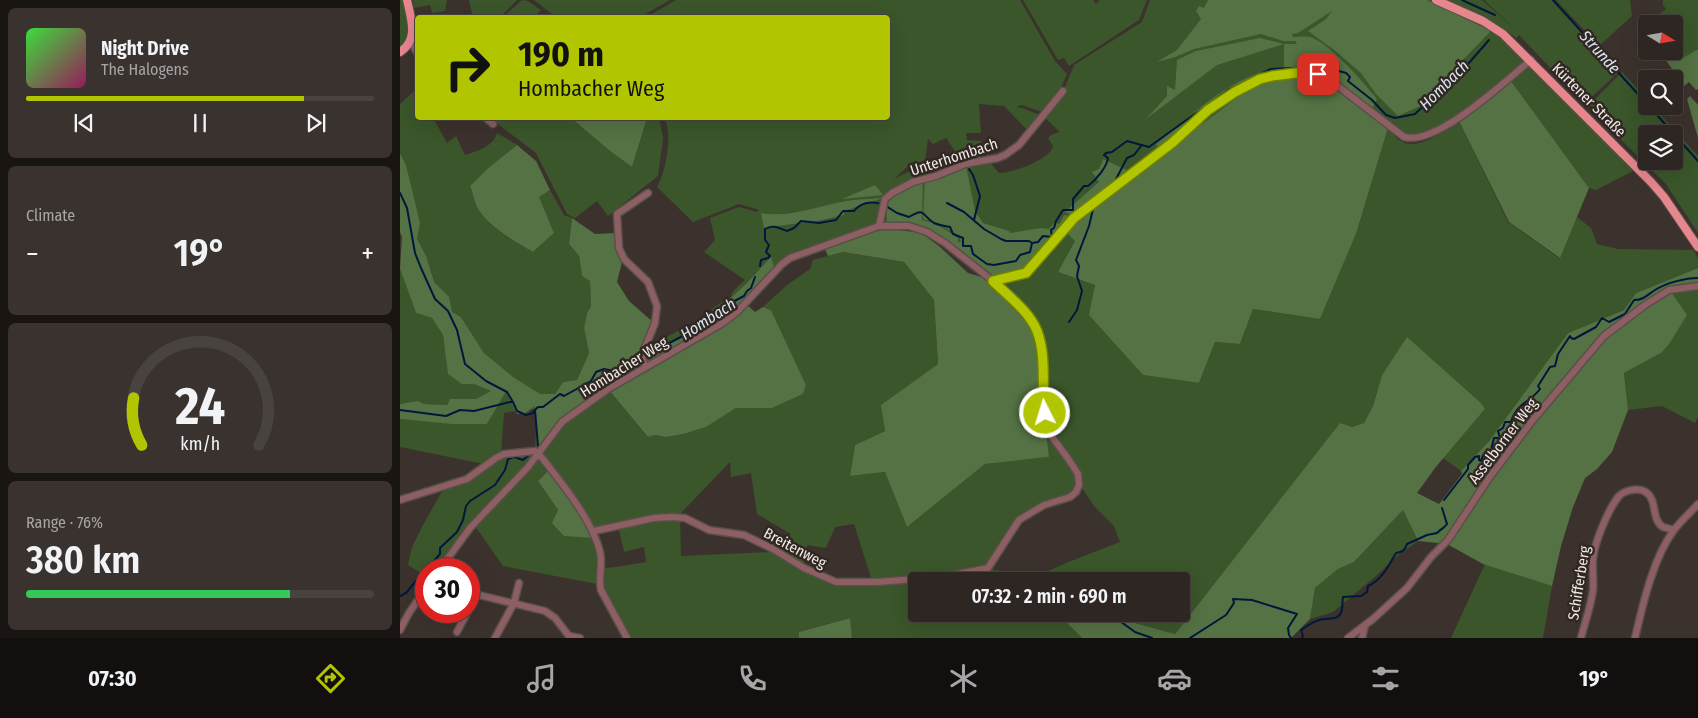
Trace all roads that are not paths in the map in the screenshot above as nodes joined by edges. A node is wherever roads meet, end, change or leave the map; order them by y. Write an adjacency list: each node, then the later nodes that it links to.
1 (406, 0): 3 (main road)
2 (1436, 0): 6 (main road, Kürtener Straße)
3 (411, 42): 4 (street); 5 (main road)
4 (415, 49)
5 (400, 52)
6 (1531, 60): 12 (main road, Kürtener Straße); 13 (street)
7 (1063, 91): 11 (street, Unterhombach)
8 (488, 120): 9 (street)
9 (493, 124)
10 (648, 193): 15 (street)
11 (879, 226): 13 (street, Hombacher Weg); 15 (street, Hombacher Weg)
12 (1698, 247)
13 (993, 281): 20 (street, Breitenweg)
14 (1698, 286): 27 (street, Asselborner Weg)
15 (645, 368): 16 (street, Hombacher Weg)
16 (539, 454): 17 (street); 20 (street); 21 (street, Hombacher Weg)
17 (400, 500)
18 (1698, 504): 19 (street)
19 (1674, 530): 36 (street, Schifferberg); 37 (street)
20 (594, 532): 33 (street)
21 (448, 558)
22 (519, 583): 25 (street)
23 (480, 595): 25 (street)
24 (415, 604): 28 (street)
25 (514, 604): 30 (street); 31 (street)
26 (462, 623): 29 (street)
27 (1364, 625): 34 (street, Asselborner Weg); 35 (street)
28 (400, 630)
29 (457, 632)
30 (568, 637): 32 (street)
31 (495, 638)
32 (580, 638)
33 (628, 638)
34 (1348, 638)
35 (1362, 638)
36 (1581, 638)
37 (1635, 638)

